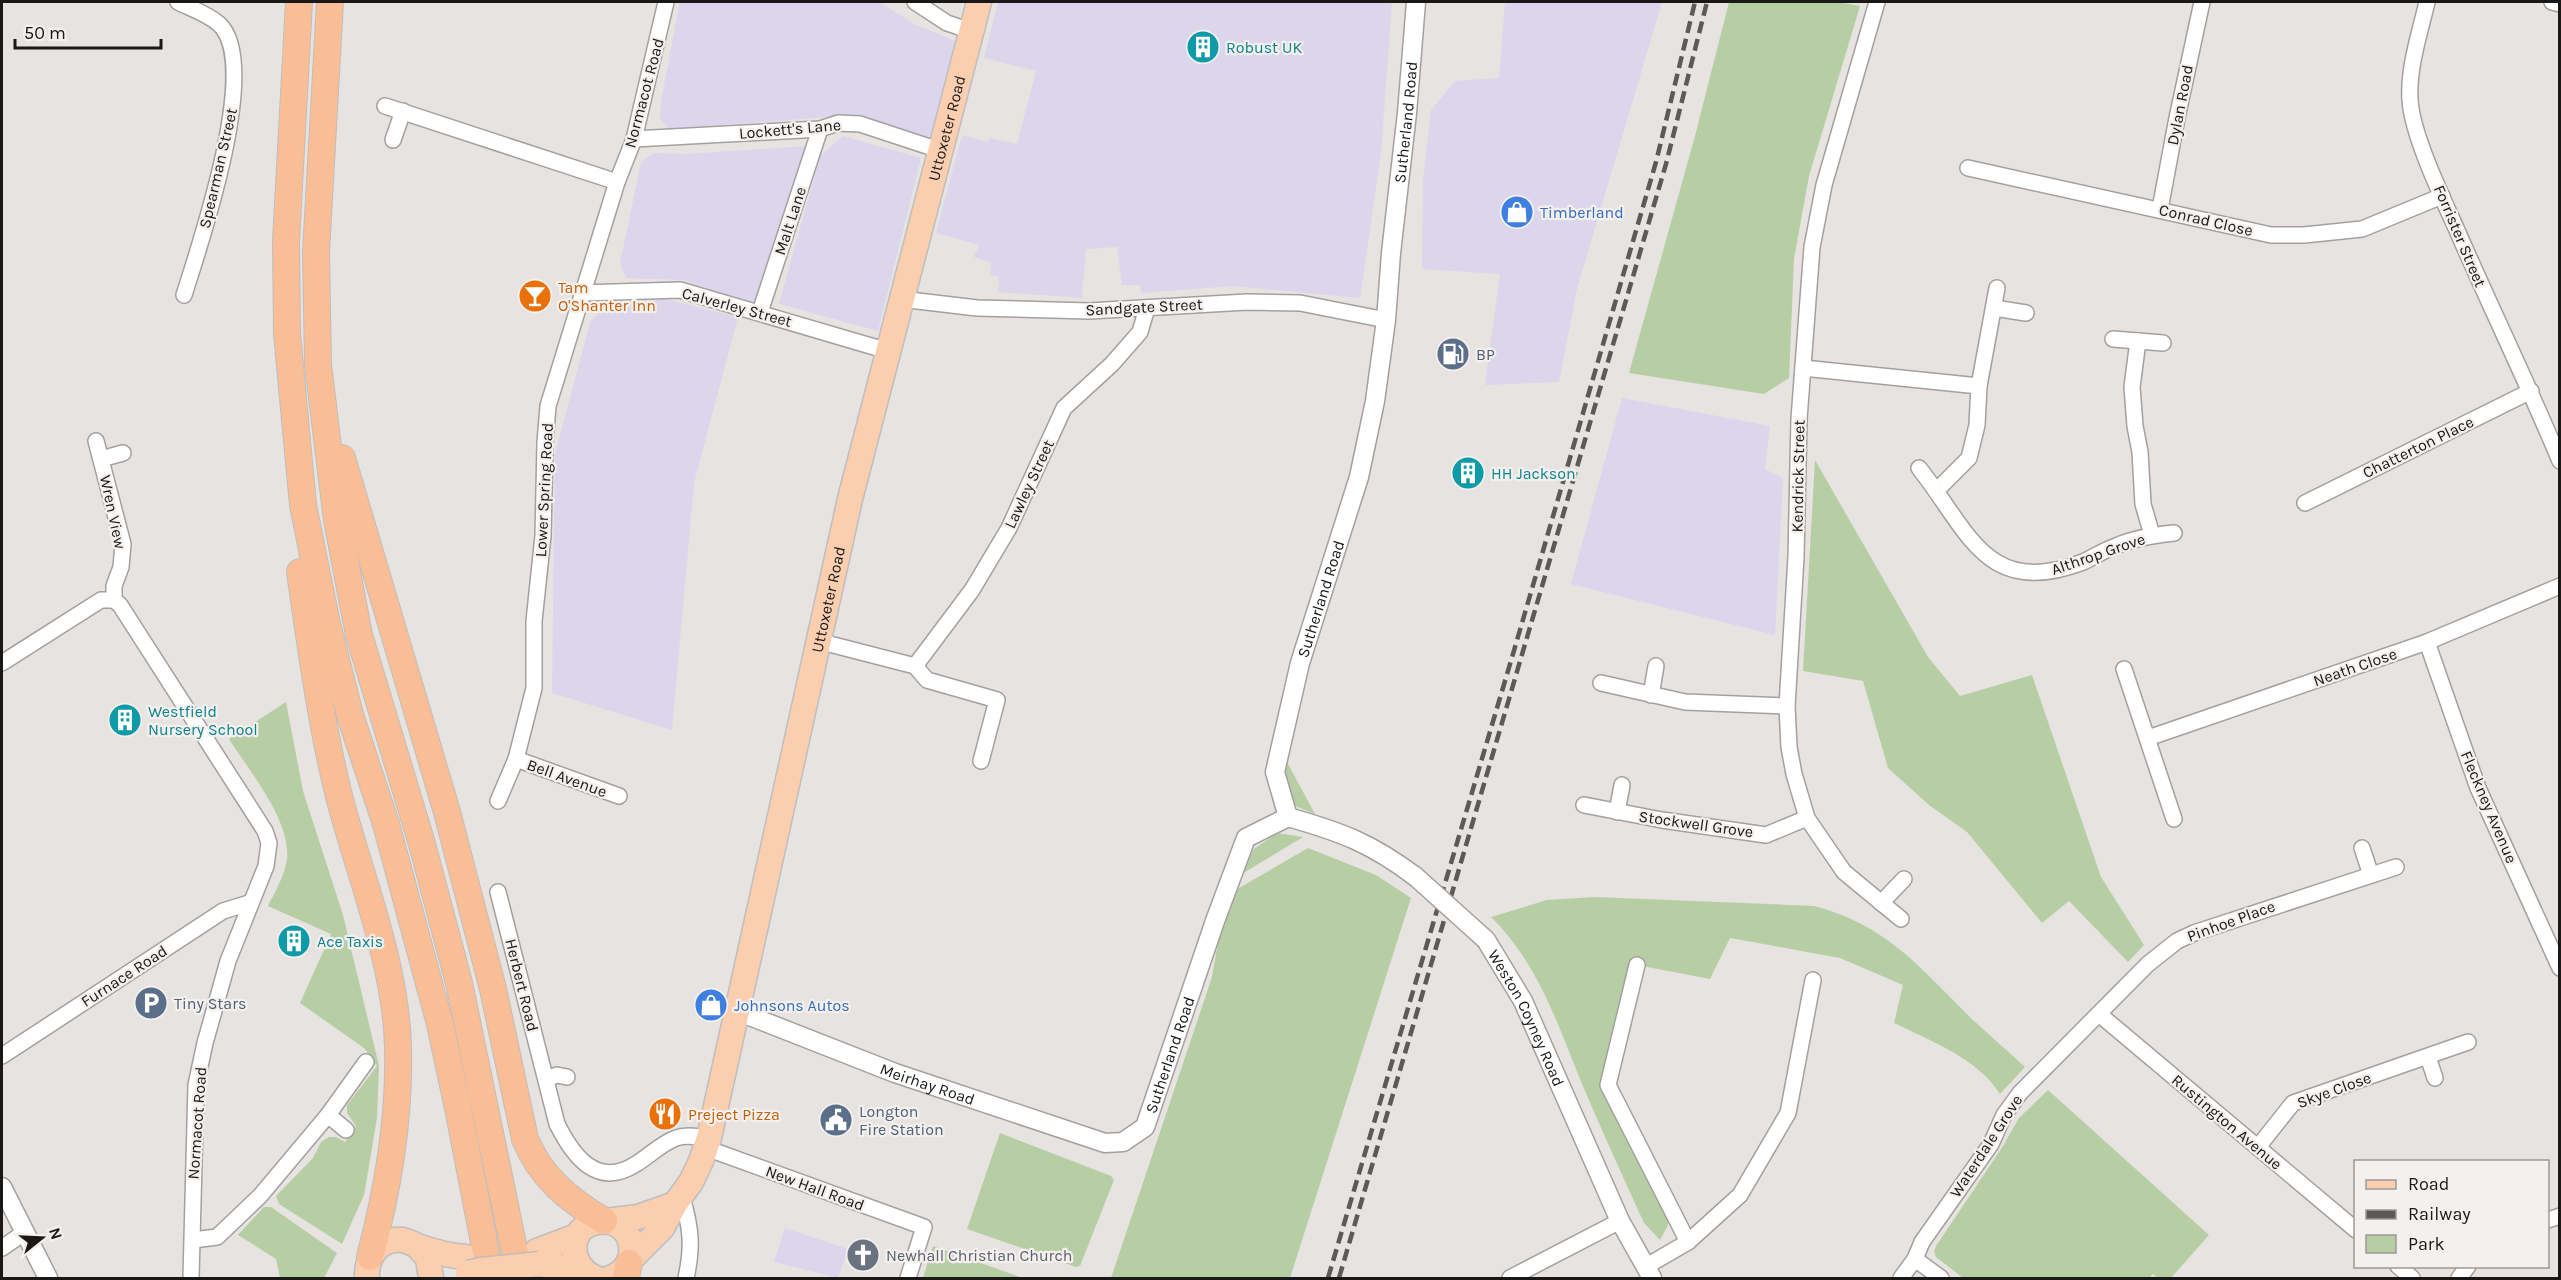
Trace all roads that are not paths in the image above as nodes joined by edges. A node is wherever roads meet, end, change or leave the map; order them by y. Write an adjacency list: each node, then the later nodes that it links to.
1 (178, 2): 27 (street, Spearman Street)
2 (299, 2): 38 (highway)
3 (330, 2): 24 (highway)
4 (666, 2): 17 (street, Normacot Road)
5 (915, 2): 13 (street)
6 (979, 2): 13 (main road, Uttoxeter Road)
7 (1416, 2): 33 (street, Sutherland Road)
8 (1877, 2): 39 (street, Kendrick Street)
9 (2202, 2): 23 (street, Dylan Road)
10 (2427, 2): 22 (street, Forrister Street)
11 (2552, 2): 12 (street)
12 (2559, 4)
13 (971, 31): 19 (main road, Uttoxeter Road)
14 (385, 106): 15 (street)
15 (403, 111): 18 (street); 21 (street)
16 (820, 129): 17 (street, Lockett's Lane); 19 (street, Lockett's Lane); 31 (street, Malt Lane)
17 (634, 139): 21 (street, Normacot Road)
18 (393, 140)
19 (942, 151): 28 (main road, Uttoxeter Road)
20 (1968, 168): 23 (street, Conrad Close)
21 (616, 182): 26 (street, Lower Spring Road)
22 (2442, 196): 23 (street, Conrad Close); 41 (street, Forrister Street)
23 (2160, 209)
24 (316, 252): 102 (highway); 112 (highway)
25 (1997, 288): 30 (street)
26 (581, 293): 31 (street, Calverley Street); 63 (street, Lower Spring Road)
27 (184, 295)
28 (901, 299): 29 (street, Sandgate Street); 37 (main road, Uttoxeter Road)
29 (1147, 308): 33 (street, Sandgate Street); 56 (street, Lawley Street)
30 (1994, 308): 32 (street); 40 (street)
31 (760, 312): 37 (street, Calverley Street)
32 (2026, 314)
33 (1386, 320): 70 (street, Sutherland Road)
34 (2113, 339): 35 (street)
35 (2138, 341): 36 (street); 50 (street, Althrop Grove)
36 (2163, 343)
37 (888, 351): 53 (main road, Uttoxeter Road)
38 (288, 356): 114 (highway); 116 (highway)
39 (1803, 368): 40 (street); 61 (street, Kendrick Street)
40 (1979, 386): 47 (street)
41 (2531, 391): 45 (street, Forrister Street); 48 (street, Chatterton Place)
42 (96, 441): 44 (street, Wren View)
43 (123, 453): 44 (street, Wren View)
44 (101, 459): 52 (street, Wren View)
45 (2559, 461)
46 (1920, 468): 47 (street, Althrop Grove)
47 (1937, 490): 50 (street, Althrop Grove)
48 (2305, 503)
49 (2174, 533): 50 (street, Althrop Grove)
50 (2152, 535)
51 (2559, 586): 54 (street, Neath Close)
52 (114, 600): 55 (street); 78 (street, Normacot Road)
53 (818, 641): 56 (street); 84 (main road, Uttoxeter Road)
54 (2427, 642): 62 (street, Neath Close); 82 (street, Fleckney Avenue)
55 (2, 663)
56 (915, 666): 64 (street)
57 (1656, 666): 60 (street)
58 (2124, 669): 62 (street)
59 (1601, 683): 60 (street)
60 (1651, 695): 61 (street)
61 (1787, 706): 71 (street, Kendrick Street)
62 (2148, 738): 72 (street)
63 (516, 759): 66 (street, Bell Avenue); 67 (street, Lower Spring Road)
64 (981, 761)
65 (1622, 785): 69 (street, Stockwell Grove)
66 (619, 796)
67 (498, 801)
68 (1584, 805): 69 (street, Stockwell Grove)
69 (1617, 812): 71 (street, Stockwell Grove)
70 (1288, 817): 96 (street, Sutherland Road); 103 (street, Weston Coyney Road, bridge)
71 (1807, 818): 79 (street, Kendrick Street)
72 (2174, 819)
73 (2362, 848): 75 (street)
74 (2396, 867): 75 (street, Pinhoe Place)
75 (2371, 875): 85 (street, Pinhoe Place)
76 (1904, 879): 79 (street)
77 (498, 892): 93 (street, Herbert Road)
78 (249, 903): 88 (street, Furnace Road); 107 (street, Normacot Road)
79 (1881, 903): 80 (street, Kendrick Street)
80 (1901, 919)
81 (1637, 964): 108 (street)
82 (2559, 968)
83 (1813, 980): 108 (street)
84 (736, 1011): 96 (street, Meirhay Road); 97 (main road, Uttoxeter Road)
85 (2099, 1014): 87 (street, Pinhoe Place); 98 (street, Rustington Avenue)
86 (2468, 1042): 89 (street, Skye Close)
87 (2067, 1045): 111 (street, Waterdale Grove)
88 (2, 1056)
89 (2428, 1057): 92 (street); 98 (street, Skye Close)
90 (366, 1062): 94 (street)
91 (567, 1077): 93 (street)
92 (2434, 1078)
93 (546, 1079): 99 (street, Herbert Road)
94 (328, 1115): 95 (street); 107 (street)
95 (346, 1130)
96 (1123, 1142)
97 (707, 1143): 99 (street, New Hall Road); 101 (main road, Uttoxeter Road); 123 (street, New Hall Road)
98 (2258, 1147): 104 (street, Rustington Avenue)
99 (616, 1172)
100 (2, 1187): 105 (street)
101 (678, 1200): 102 (main road); 115 (main road, Uttoxeter Road); 122 (street)
102 (605, 1221): 106 (main road); 115 (main road)
103 (1620, 1221): 117 (street, Weston Coyney Road); 124 (street)
104 (2354, 1229)
105 (25, 1232): 110 (street); 119 (street)
106 (578, 1236): 112 (main road); 118 (main road)
107 (193, 1240): 120 (street, Normacot Road)
108 (1688, 1242): 117 (street)
109 (417, 1246): 114 (main road); 116 (main road); 121 (main road)
110 (2, 1248)
111 (1915, 1259): 125 (street, Waterdale Grove); 126 (street)
112 (532, 1264): 116 (main road, bridge); 118 (main road)
113 (2400, 1268): 127 (street)
114 (364, 1270)
115 (624, 1270)
116 (470, 1272)
117 (1649, 1273)
118 (590, 1276)
119 (48, 1278)
120 (191, 1278)
121 (431, 1278)
122 (686, 1278)
123 (908, 1278)
124 (1510, 1278)
125 (1901, 1278)
126 (1941, 1278)
127 (2412, 1278)

